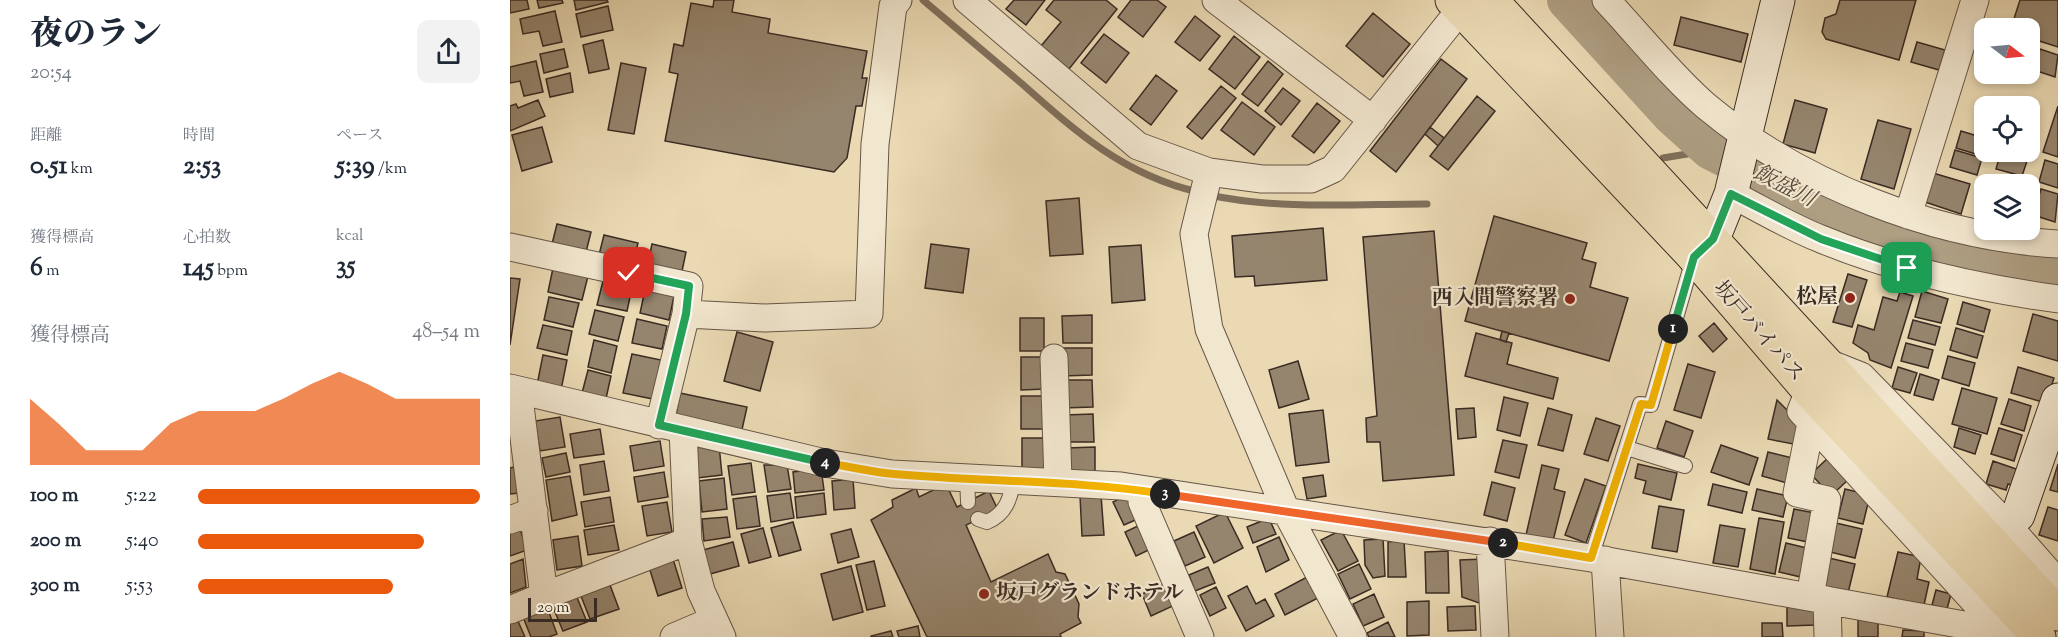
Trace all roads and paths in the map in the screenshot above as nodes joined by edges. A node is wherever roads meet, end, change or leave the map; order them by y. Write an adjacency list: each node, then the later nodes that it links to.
1 (968, 0): 10 (street)
2 (1216, 0): 8 (street)
3 (1606, 0): 9 (street)
4 (1778, 0): 9 (street)
5 (1975, 0): 12 (street)
6 (1468, 2): 8 (street); 15 (highway, 坂戸バイパス)
7 (896, 3): 17 (street)
8 (1373, 120): 10 (street)
9 (1744, 142): 11 (street); 12 (street)
10 (1209, 172): 31 (street)
11 (1732, 189): 15 (street); 16 (street)
12 (1908, 215): 13 (street)
13 (2058, 244)
14 (510, 247): 17 (street)
15 (1703, 248): 19 (highway, 坂戸バイパス); 21 (highway, 坂戸バイパス); 25 (lane)
16 (2058, 299)
17 (686, 314): 24 (street)
18 (1054, 358): 28 (street)
19 (1828, 363): 29 (highway, 坂戸バイパス); 34 (street)
20 (514, 389): 24 (street); 32 (street)
21 (1809, 391): 23 (street); 29 (highway, 坂戸バイパス)
22 (2058, 400): 34 (street)
23 (1811, 423): 40 (street); 44 (street)
24 (671, 428): 27 (street); 35 (street)
25 (1627, 448): 26 (lane); 37 (lane)
26 (1685, 466)
27 (1014, 480): 28 (street); 33 (lane)
28 (1058, 481): 30 (street)
29 (1916, 483): 42 (highway, 坂戸バイパス); 51 (highway, 坂戸バイパス)
30 (1145, 491): 31 (street); 46 (street)
31 (1287, 513): 36 (street); 47 (street)
32 (522, 516): 39 (street)
33 (978, 519)
34 (2008, 526): 38 (street)
35 (688, 541): 39 (street); 43 (street)
36 (1490, 541): 37 (street); 48 (street)
37 (1598, 559): 40 (street); 49 (street)
38 (2058, 583)
39 (544, 596): 41 (street)
40 (1818, 598): 44 (street); 50 (street)
41 (510, 610)
42 (2058, 614)
43 (718, 629): 45 (street)
44 (2000, 629)
45 (674, 637)
46 (1200, 637)
47 (1353, 637)
48 (1495, 637)
49 (1610, 637)
50 (1828, 637)
51 (2039, 637)

